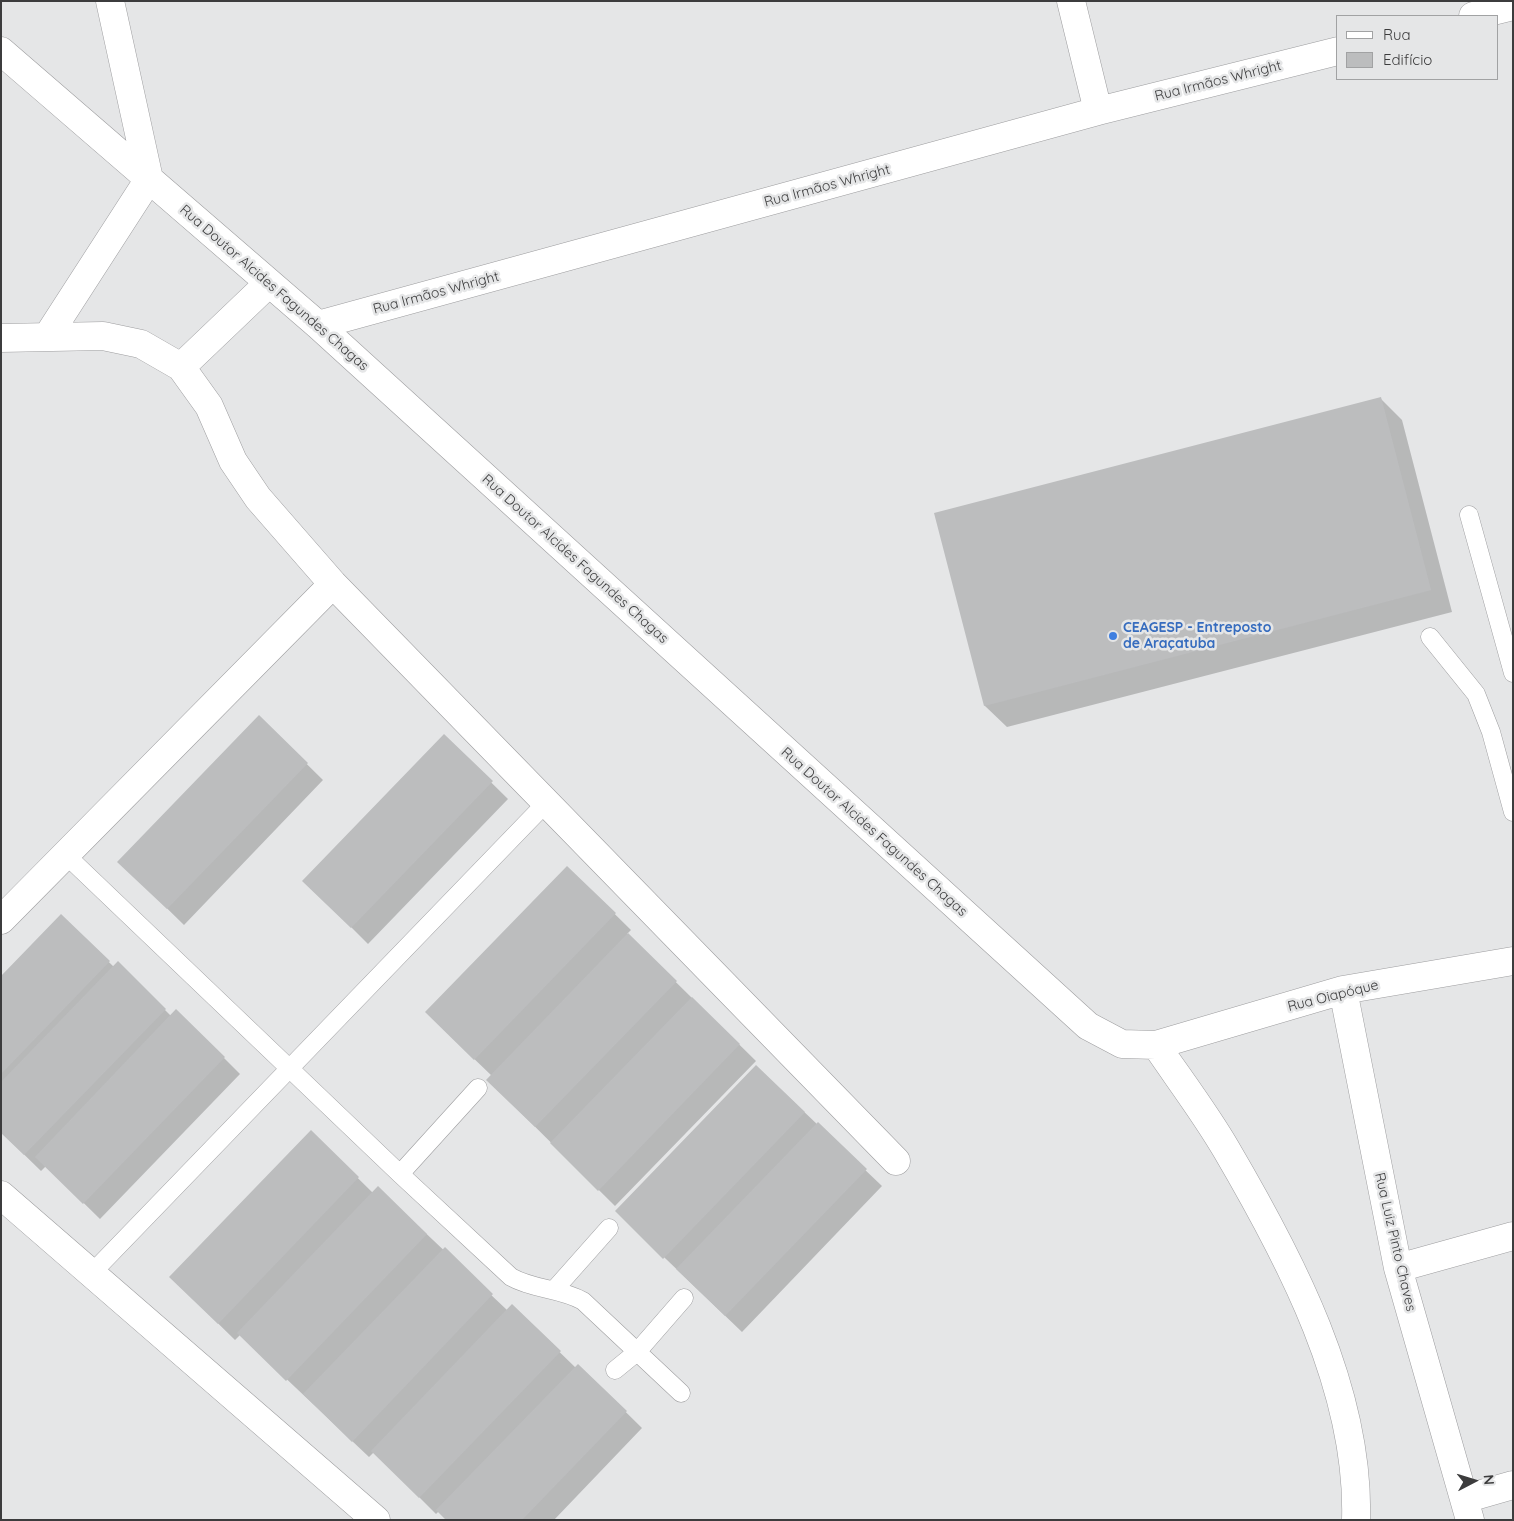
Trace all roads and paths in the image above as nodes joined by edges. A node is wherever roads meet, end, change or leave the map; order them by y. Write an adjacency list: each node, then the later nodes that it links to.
1 (110, 1): 8 (street)
2 (1071, 1): 7 (street)
3 (1513, 6): 4 (street)
4 (1477, 15)
5 (1, 51): 8 (street, Rua Doutor Alcides Fagundes Chagas)
6 (1336, 52): 7 (street, Rua Irmãos Whright)
7 (1098, 111): 10 (street, Rua Irmãos Whright)
8 (149, 179): 9 (street, Rua Doutor Alcides Fagundes Chagas); 11 (street)
9 (269, 283): 10 (street, Rua Doutor Alcides Fagundes Chagas); 13 (street)
10 (318, 325): 24 (street, Rua Doutor Alcides Fagundes Chagas)
11 (47, 337): 12 (street); 13 (street)
12 (1, 338)
13 (181, 367): 15 (street)
14 (1469, 515): 17 (lane)
15 (333, 584): 18 (street); 20 (street)
16 (1430, 637): 19 (lane)
17 (1513, 673)
18 (546, 804): 25 (lane); 27 (street)
19 (1513, 812)
20 (67, 856): 21 (street); 25 (lane)
21 (1, 920)
22 (1511, 957): 23 (street, Rua Oiapóque)
23 (1343, 990): 24 (street, Rua Oiapóque); 32 (street, Rua Luiz Pinto Chaves)
24 (1156, 1045): 42 (street)
25 (289, 1069): 28 (lane); 33 (lane)
26 (478, 1088): 28 (lane)
27 (896, 1161)
28 (400, 1174): 34 (lane)
29 (1, 1196): 33 (street)
30 (608, 1228): 34 (lane)
31 (1513, 1236): 32 (street)
32 (1398, 1268): 40 (street, Rua Luiz Pinto Chaves)
33 (91, 1274): 41 (street)
34 (554, 1290): 36 (lane)
35 (684, 1298): 36 (lane)
36 (637, 1352): 37 (lane); 38 (lane)
37 (615, 1370)
38 (681, 1393)
39 (1513, 1485): 40 (street)
40 (1467, 1509)
41 (376, 1520)
42 (1356, 1520)

